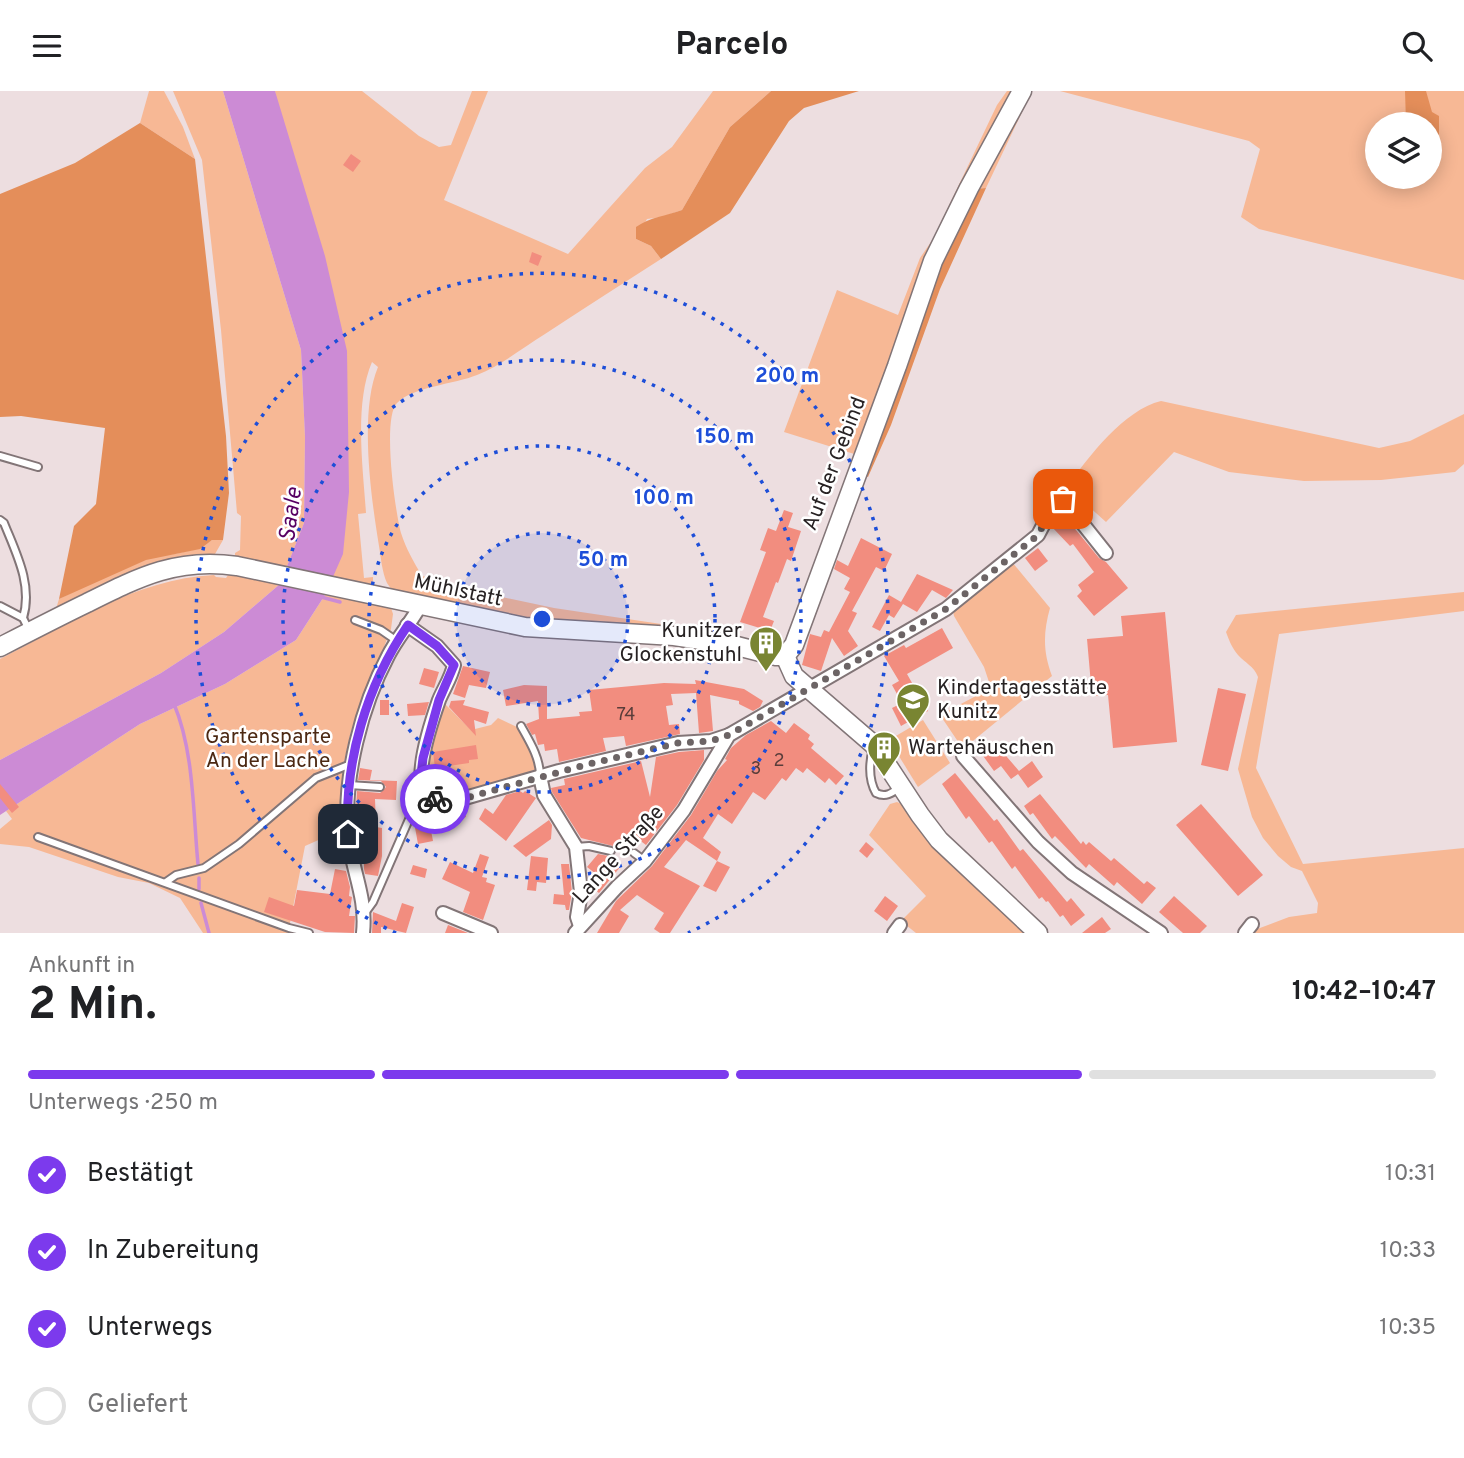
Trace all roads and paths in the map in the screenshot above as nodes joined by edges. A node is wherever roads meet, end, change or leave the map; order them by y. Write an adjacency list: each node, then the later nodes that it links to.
1 (1022, 91): 13 (street, Auf der Gebind)
2 (0, 456): 3 (lane)
3 (38, 467)
4 (0, 520): 9 (lane)
5 (1105, 553): 14 (street, Lange Straße)
6 (0, 606): 9 (lane)
7 (420, 606): 9 (street, Mühlstatt); 10 (street); 13 (street, Mühlstatt)
8 (355, 620): 11 (lane)
9 (27, 625): 12 (street, Mühlstatt)
10 (408, 625): 11 (street); 24 (street)
11 (397, 641): 19 (street)
12 (0, 647)
13 (785, 656): 14 (street)
14 (807, 689): 16 (street, Lange Straße); 17 (street)
15 (521, 726): 20 (lane)
16 (729, 735): 20 (street); 29 (street, Lange Straße)
17 (874, 745): 23 (street); 23 (lane)
18 (963, 756): 38 (street)
19 (352, 764): 21 (street); 30 (lane)
20 (540, 776): 24 (street); 26 (street)
21 (349, 785): 22 (lane); 31 (street)
22 (380, 787)
23 (895, 791): 37 (street)
24 (444, 804): 31 (lane)
25 (38, 837): 30 (lane)
26 (576, 847): 27 (lane); 33 (street)
27 (611, 851)
28 (634, 853): 29 (lane)
29 (645, 861): 33 (street, Lange Straße)
30 (166, 882): 34 (lane)
31 (365, 912): 35 (street)
32 (443, 913): 36 (street)
33 (577, 929)
34 (309, 933)
35 (363, 933)
36 (491, 933)
37 (1038, 933)
38 (1161, 933)

